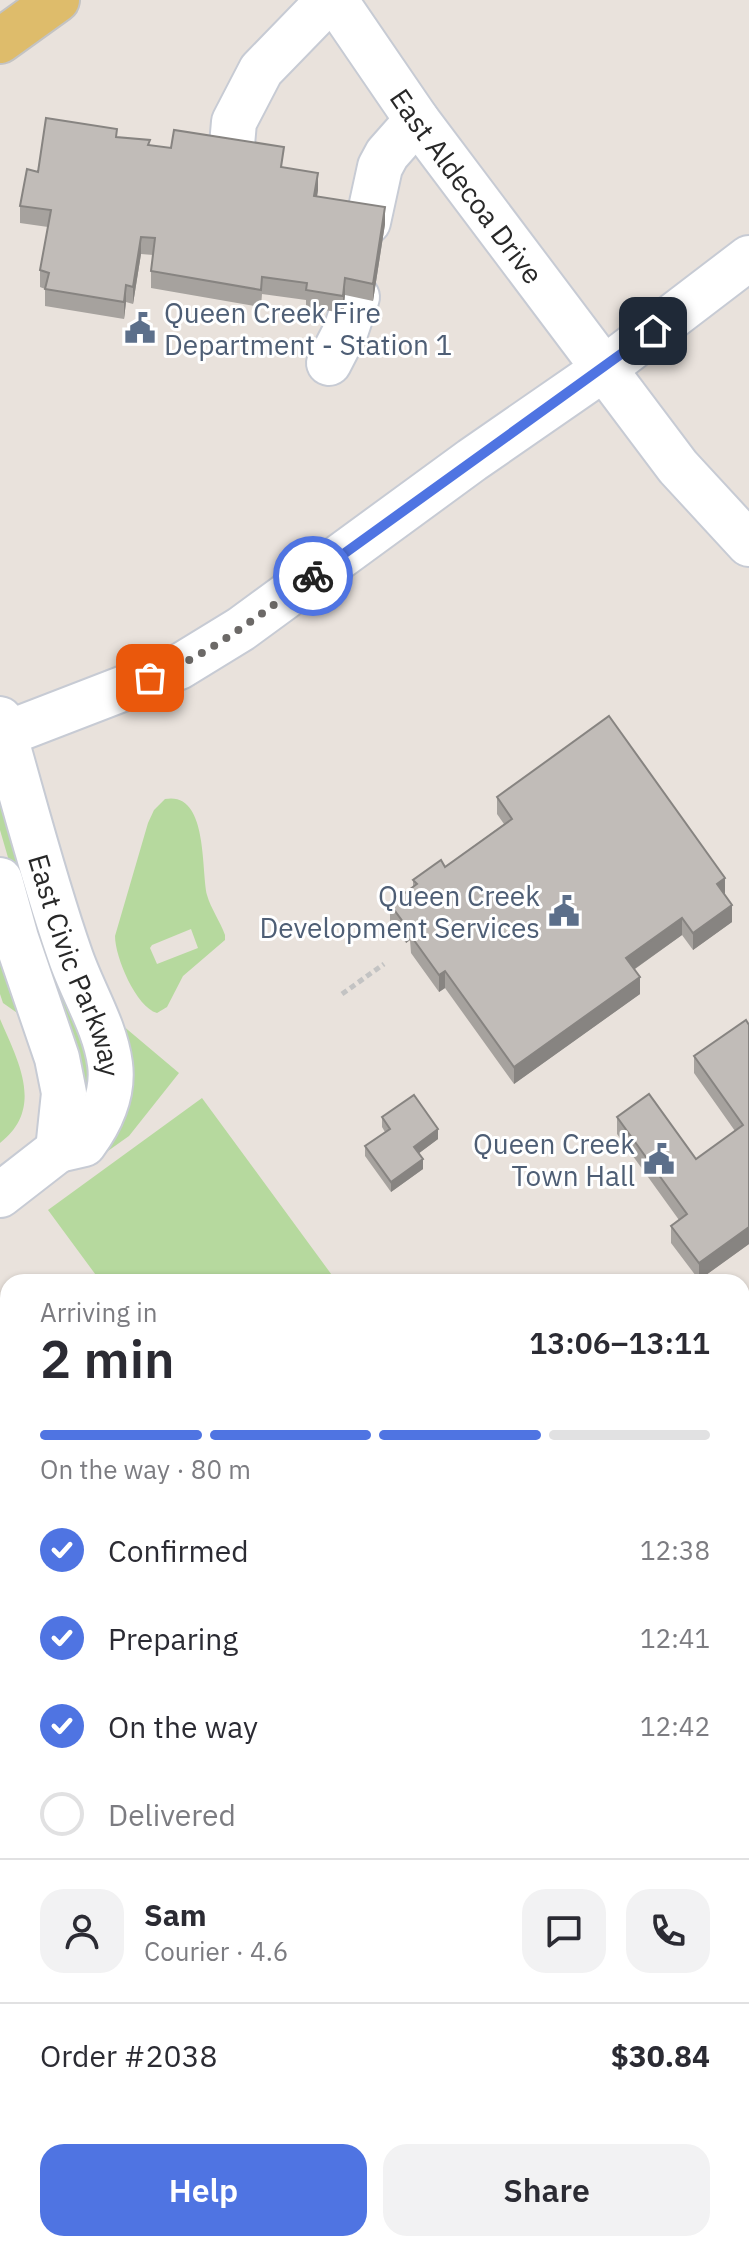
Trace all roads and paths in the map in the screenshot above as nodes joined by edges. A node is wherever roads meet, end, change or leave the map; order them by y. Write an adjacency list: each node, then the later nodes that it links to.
1 (57, 0): 3 (main road)
2 (332, 0): 4 (street, East Aldecoa Drive); 5 (street)
3 (0, 41)
4 (417, 120): 6 (street); 10 (street, East Aldecoa Drive)
5 (231, 156)
6 (368, 222)
7 (749, 258): 10 (street)
8 (357, 297): 9 (street)
9 (329, 363)
10 (605, 368): 11 (street, East Aldecoa Drive); 12 (street)
11 (749, 544)
12 (2, 730): 16 (street, East Civic Parkway)
13 (0, 880): 16 (street, East Civic Parkway)
14 (384, 964): 15 (path)
15 (342, 994)
16 (58, 1150): 17 (street)
17 (0, 1195)

